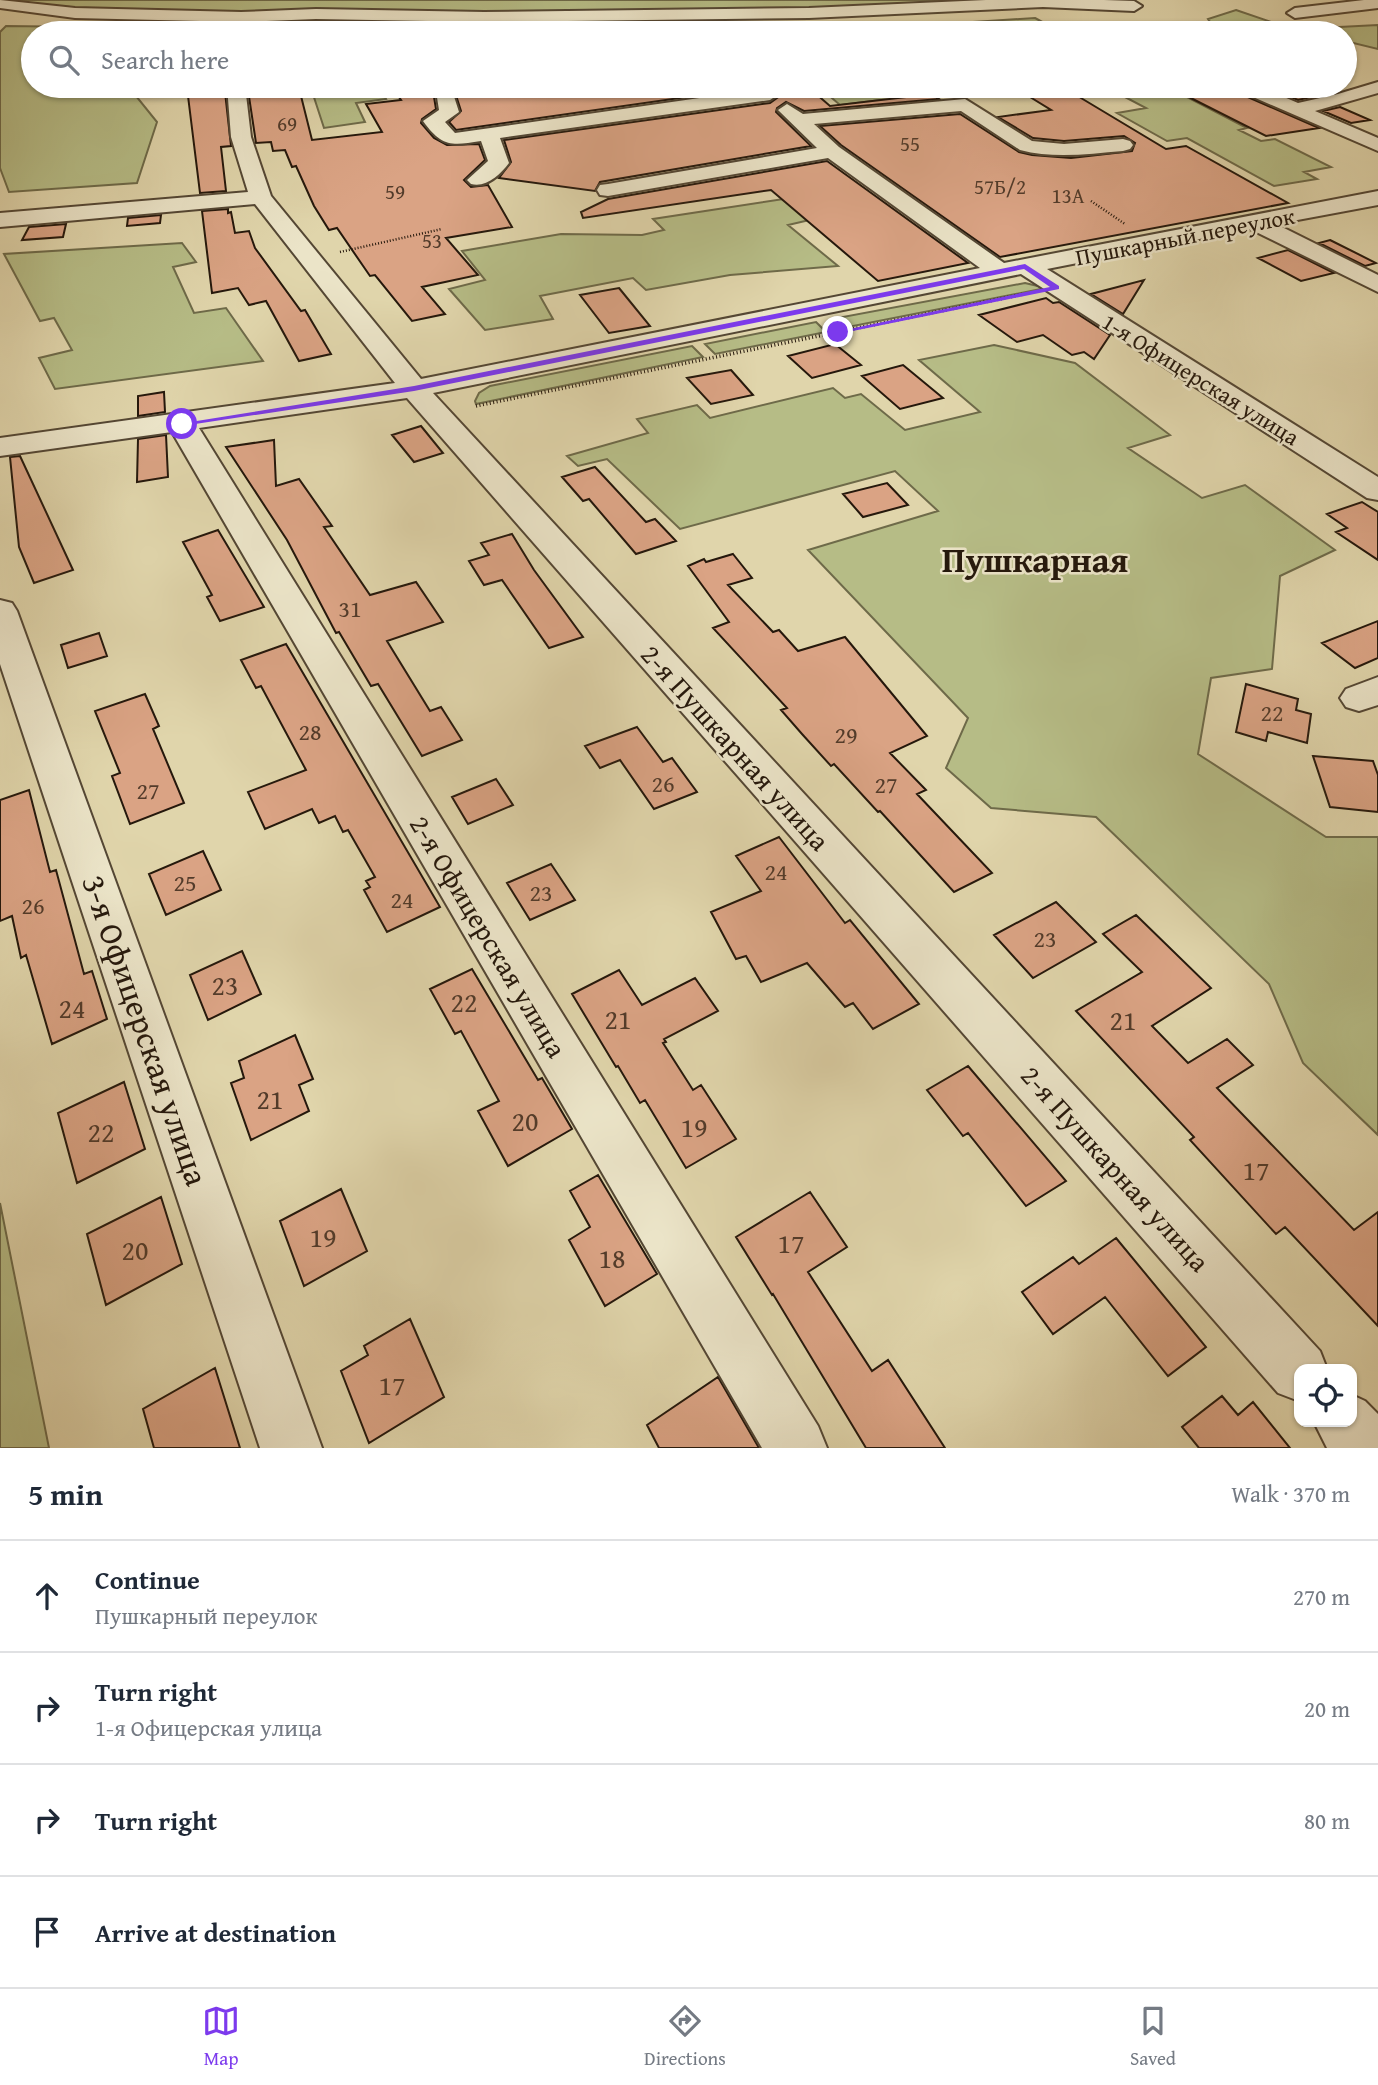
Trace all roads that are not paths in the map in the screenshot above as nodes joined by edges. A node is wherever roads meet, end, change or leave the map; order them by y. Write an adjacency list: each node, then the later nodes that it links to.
1 (0, 3): 6 (street)
2 (1138, 3): 4 (street); 9 (street)
3 (1378, 3): 5 (street)
4 (709, 13): 7 (street); 8 (street)
5 (1295, 13)
6 (184, 21)
7 (267, 21)
8 (711, 21)
9 (1129, 21)
10 (1378, 87): 11 (street)
11 (1357, 94)
12 (237, 98): 26 (street, 2-я Пушкарная улица)
13 (446, 98): 20 (street)
14 (716, 98): 20 (street)
15 (774, 98): 19 (street, 1-я Офицерская улица)
16 (1271, 98): 18 (street)
17 (1346, 98): 18 (street)
18 (1296, 109): 22 (street)
19 (799, 120): 21 (street); 23 (street, 1-я Офицерская улица)
20 (489, 135): 24 (street)
21 (1123, 145)
22 (1378, 145)
23 (832, 151): 25 (street); 30 (street, 1-я Офицерская улица)
24 (478, 180)
25 (608, 190)
26 (261, 197): 28 (street); 32 (street, 2-я Пушкарная улица)
27 (1378, 198): 29 (street, Пушкарный переулок)
28 (0, 220)
29 (1255, 223): 30 (street, Пушкарный переулок); 31 (street)
30 (1013, 268): 32 (street, Пушкарный переулок); 35 (street, 1-я Офицерская улица)
31 (1378, 285)
32 (414, 389): 33 (street, Пушкарный переулок); 37 (street, 2-я Пушкарная улица)
33 (182, 424): 34 (street, Пушкарный переулок); 40 (street, 2-я Офицерская улица)
34 (0, 447)
35 (1378, 491)
36 (0, 611): 39 (street, 3-я Офицерская улица)
37 (1294, 1366)
38 (1349, 1427): 41 (street)
39 (291, 1448)
40 (796, 1448)
41 (1368, 1448)

